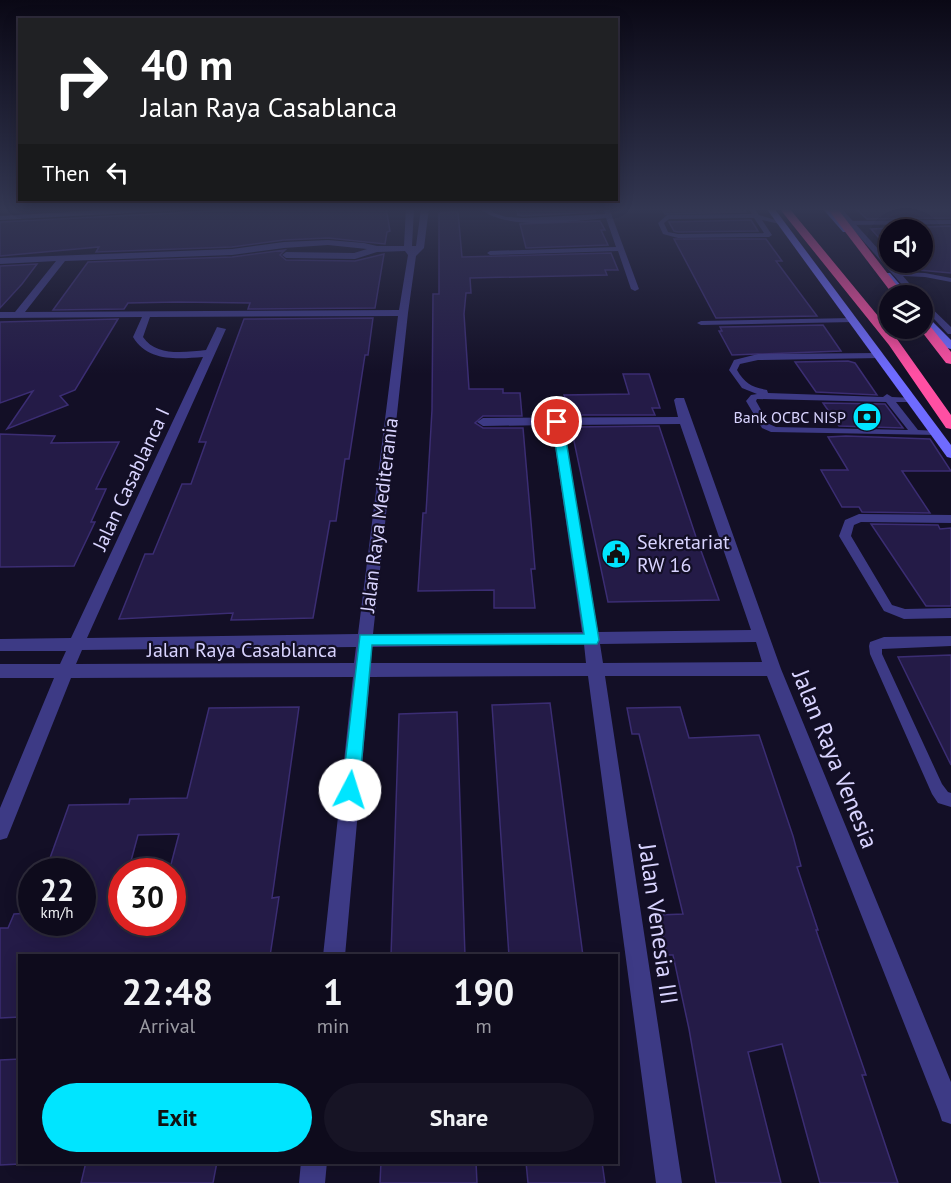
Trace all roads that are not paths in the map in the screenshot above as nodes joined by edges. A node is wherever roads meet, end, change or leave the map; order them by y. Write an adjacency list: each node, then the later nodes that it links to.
1 (59, 263): 18 (street)
2 (411, 263): 16 (street, Jalan Raya Mediterania)
3 (626, 263): 14 (lane)
4 (810, 263): 20 (main road)
5 (829, 263): 37 (highway)
6 (875, 263): 11 (highway)
7 (876, 263): 12 (main road)
8 (887, 263): 9 (lane)
9 (897, 274): 10 (lane); 13 (lane)
10 (951, 280)
11 (892, 285)
12 (896, 285)
13 (907, 285)
14 (635, 289)
15 (933, 312): 24 (lane)
16 (403, 313): 18 (street); 44 (street, Jalan Raya Mediterania)
17 (0, 315): 18 (street)
18 (17, 315)
19 (146, 318): 27 (street)
20 (852, 321): 21 (lane); 28 (main road)
21 (701, 323)
22 (933, 326): 26 (main road)
23 (221, 329): 27 (street, Jalan Casablanca I)
24 (951, 331)
25 (933, 338): 29 (highway)
26 (951, 346)
27 (211, 353): 48 (street, Jalan Casablanca I)
28 (878, 356): 30 (main road); 30 (lane)
29 (951, 360)
30 (904, 390): 33 (main road)
31 (887, 397): 33 (lane); 38 (lane); 38 (lane)
32 (680, 399): 34 (street, Jalan Raya Venesia)
33 (911, 400): 39 (main road)
34 (685, 420): 36 (street); 43 (street, Jalan Raya Venesia)
35 (483, 422): 36 (street)
36 (557, 422): 45 (street, Jalan Venesia III)
37 (951, 425)
38 (915, 433): 39 (lane)
39 (935, 433): 40 (main road)
40 (951, 454)
41 (951, 519): 42 (lane)
42 (951, 613)
43 (761, 636): 45 (street, Jalan Raya Casablanca); 49 (street, Jalan Raya Venesia)
44 (365, 639): 45 (street, Jalan Raya Casablanca); 48 (street, Jalan Raya Casablanca); 52 (street, Jalan Raya Mediterania)
45 (592, 640): 53 (street, Jalan Venesia III)
46 (951, 641): 54 (lane)
47 (0, 645): 48 (street, Jalan Raya Casablanca)
48 (76, 645): 51 (street, Jalan Casablanca I)
49 (773, 669): 53 (street, Jalan Raya Casablanca); 57 (street, Jalan Raya Venesia)
50 (0, 671): 51 (street, Jalan Raya Casablanca)
51 (66, 671): 52 (street, Jalan Raya Casablanca); 55 (street, Jalan Casablanca I)
52 (362, 671): 53 (street, Jalan Raya Casablanca); 56 (street, Jalan Raya Mediterania)
53 (596, 672): 60 (street, Jalan Venesia III)
54 (951, 800)
55 (0, 831)
56 (334, 954)
57 (951, 1112)
58 (314, 1164): 59 (street)
59 (312, 1183)
60 (669, 1183)

